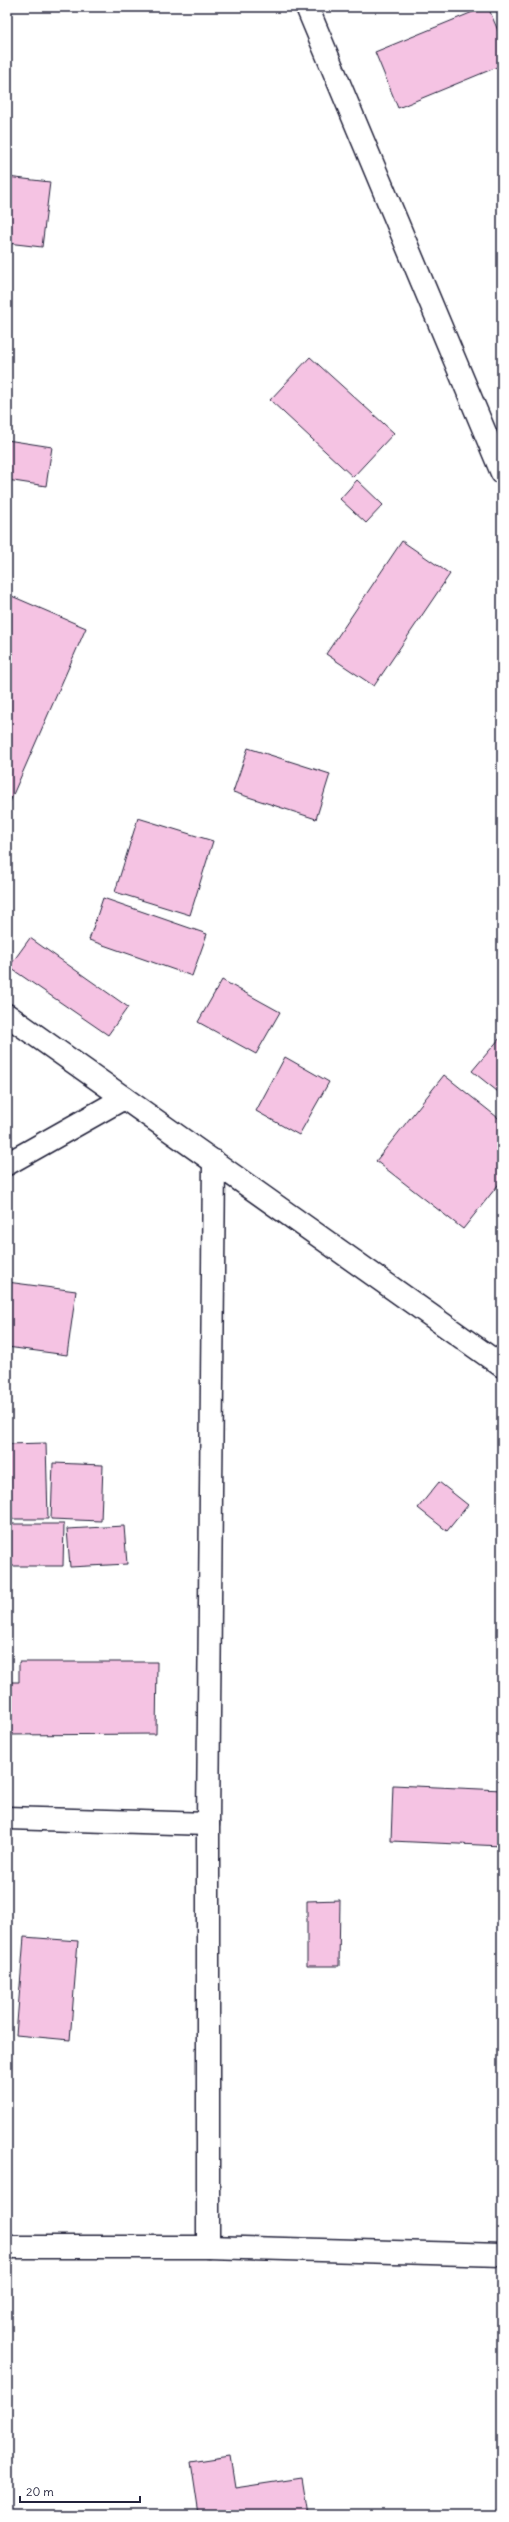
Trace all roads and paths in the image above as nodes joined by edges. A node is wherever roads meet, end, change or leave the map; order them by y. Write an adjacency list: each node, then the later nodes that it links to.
1 (307, 7): 2 (street)
2 (502, 473)
3 (7, 1015): 4 (street)
4 (124, 1098): 5 (street); 6 (street)
5 (214, 1161): 7 (street); 9 (street)
6 (7, 1164)
7 (502, 1366)
8 (7, 1818): 9 (street)
9 (208, 1824): 11 (street)
10 (7, 2246): 11 (street)
11 (208, 2247): 12 (street)
12 (502, 2255)

